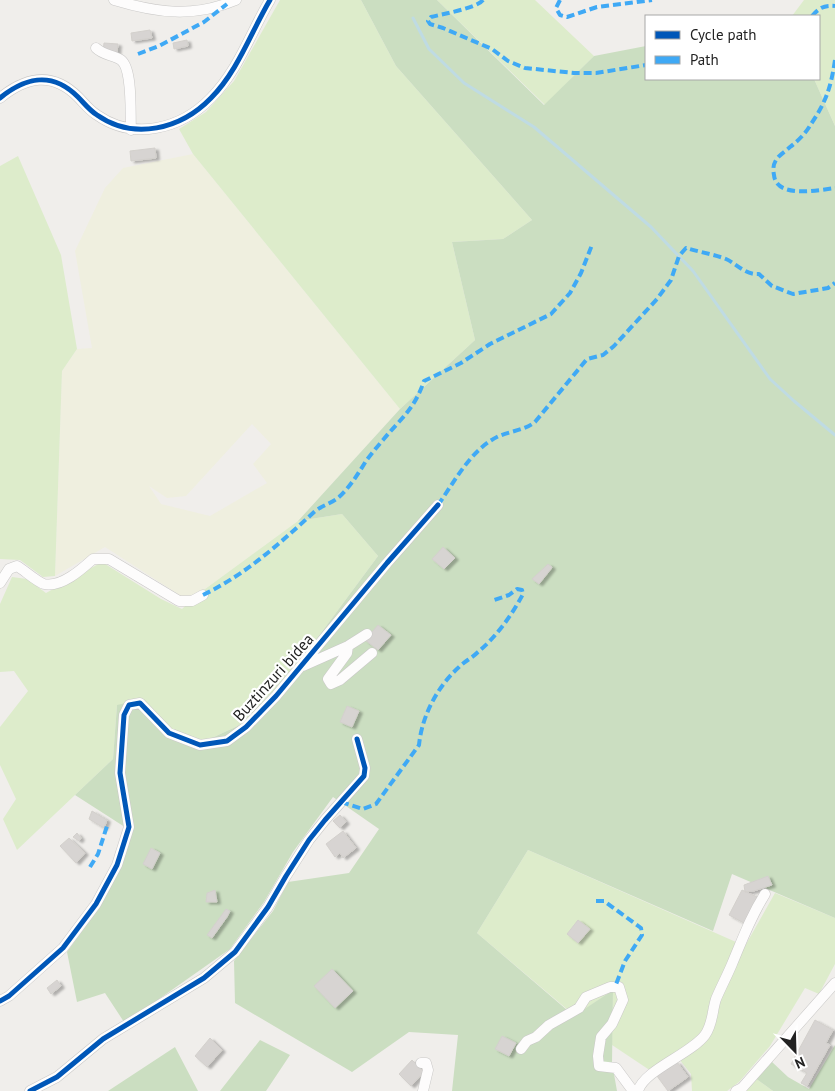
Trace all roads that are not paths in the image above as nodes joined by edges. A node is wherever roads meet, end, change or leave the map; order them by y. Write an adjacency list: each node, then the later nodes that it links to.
1 (114, 0): 2 (street)
2 (236, 0)
3 (270, 0): 6 (street)
4 (96, 48): 6 (street)
5 (0, 98): 6 (street)
6 (131, 130)
7 (438, 505): 13 (street, Buztinzuri bidea)
8 (0, 583): 9 (street)
9 (203, 595)
10 (367, 634): 11 (street)
11 (348, 646): 12 (street); 13 (street)
12 (372, 653)
13 (300, 668): 17 (street, Buztinzuri bidea)
14 (356, 739): 20 (street)
15 (765, 894): 23 (street)
16 (835, 983): 24 (street)
17 (0, 1001)
18 (521, 1049): 22 (street)
19 (421, 1063): 21 (street)
20 (30, 1091)
21 (423, 1091)
22 (632, 1091)
23 (638, 1091)
24 (736, 1091)

